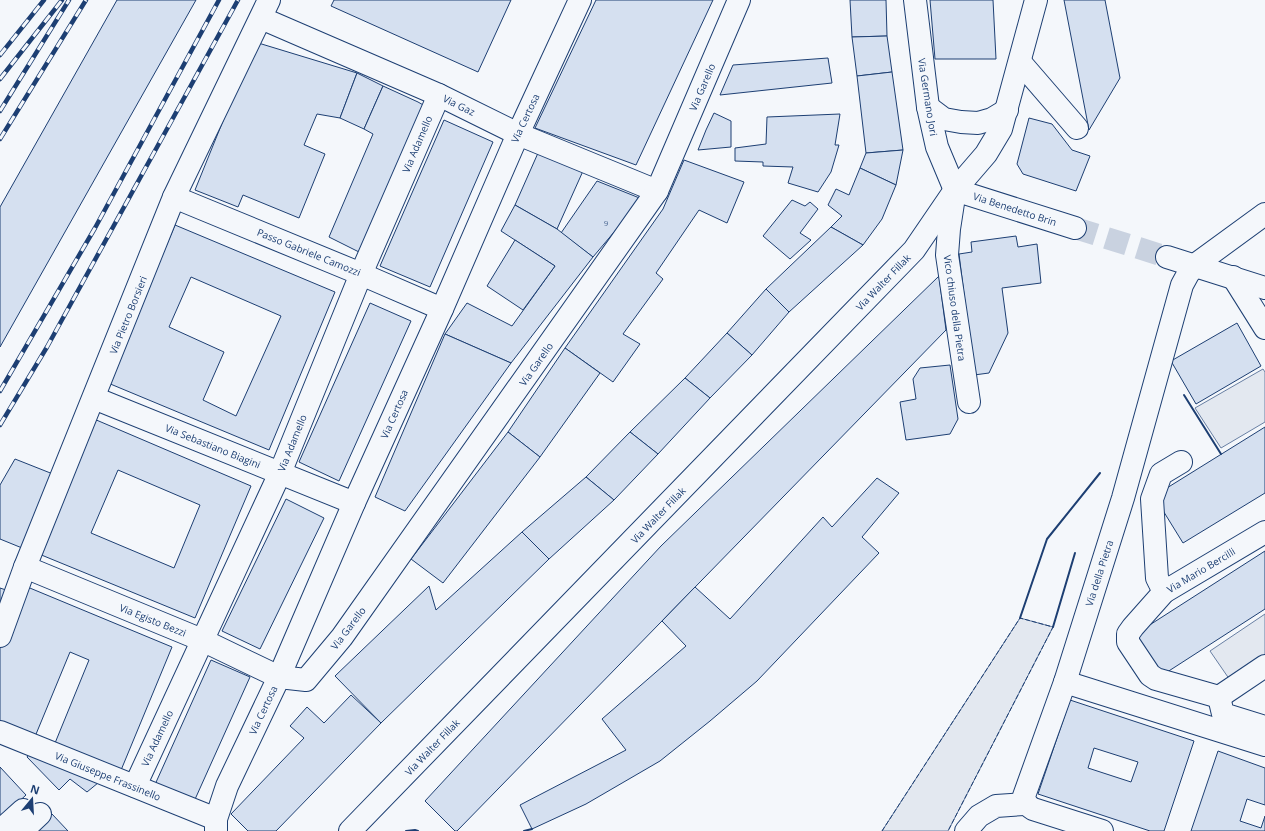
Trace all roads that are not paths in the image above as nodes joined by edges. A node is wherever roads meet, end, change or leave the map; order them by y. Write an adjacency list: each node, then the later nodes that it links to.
1 (580, 0): 11 (street, Via Certosa)
2 (739, 0): 13 (street, Via Garello)
3 (915, 0): 8 (street, Via Germano Jori)
4 (1036, 0): 6 (street, Via Walter Fillak)
5 (265, 9): 7 (street, Via Gaz); 14 (street, Via Pietro Borsieri)
6 (1020, 62): 9 (street, Via Walter Fillak); 10 (street)
7 (438, 95): 11 (street, Via Gaz); 19 (street, Via Adamello)
8 (928, 107): 9 (street); 12 (street, Via Germano Jori)
9 (1007, 110): 12 (street, Via Walter Fillak)
10 (1076, 128)
11 (518, 134): 13 (street, Via Gaz); 22 (street, Via Certosa)
12 (955, 190): 16 (street, Via Benedetto Brin); 25 (street, Vico chiuso della Pietra); 46 (street, Via Walter Fillak)
13 (657, 191): 35 (street, Via Garello)
14 (174, 197): 19 (street, Passo Gabriele Camozzi); 24 (street, Via Pietro Borsieri)
15 (1265, 214): 18 (street)
16 (1075, 228)
17 (1167, 257): 18 (street)
18 (1195, 265): 20 (street); 36 (street, Via della Pietra)
19 (362, 274): 22 (street, Passo Gabriele Camozzi); 27 (street, Via Adamello)
20 (1232, 277): 21 (street); 23 (street)
21 (1265, 288)
22 (442, 309): 28 (street, Via Certosa)
23 (1265, 328)
24 (94, 398): 27 (street, Via Sebastiano Biagini); 30 (street, Via Pietro Borsieri)
25 (969, 402)
26 (1181, 462): 31 (street)
27 (280, 473): 28 (street, Via Sebastiano Biagini); 33 (street, Via Adamello)
28 (354, 503): 35 (street, Via Certosa)
29 (1265, 532): 31 (street, Via Mario Bercilli)
30 (25, 567): 32 (street, Via Pietro Borsieri); 33 (street, Via Egisto Bezzi)
31 (1164, 592): 37 (street, Via Mario Bercilli)
32 (0, 636)
33 (202, 640): 35 (street, Via Egisto Bezzi); 41 (street, Via Adamello)
34 (1265, 666): 37 (street)
35 (278, 677): 44 (street, Via Certosa)
36 (1065, 682): 37 (street, Via Mario Bercilli); 42 (street, Via della Pietra)
37 (1220, 714): 38 (street, Via Mario Bercilli); 40 (street, Via Mario Bercilli)
38 (1265, 727)
39 (0, 732): 41 (street, Via Giuseppe Frassinello)
40 (1265, 745)
41 (135, 786): 44 (street, Via Giuseppe Frassinello)
42 (1025, 801): 47 (street); 48 (street)
43 (28, 818): 45 (street)
44 (216, 825)
45 (0, 831)
46 (350, 831)
47 (966, 831)
48 (1102, 831)

